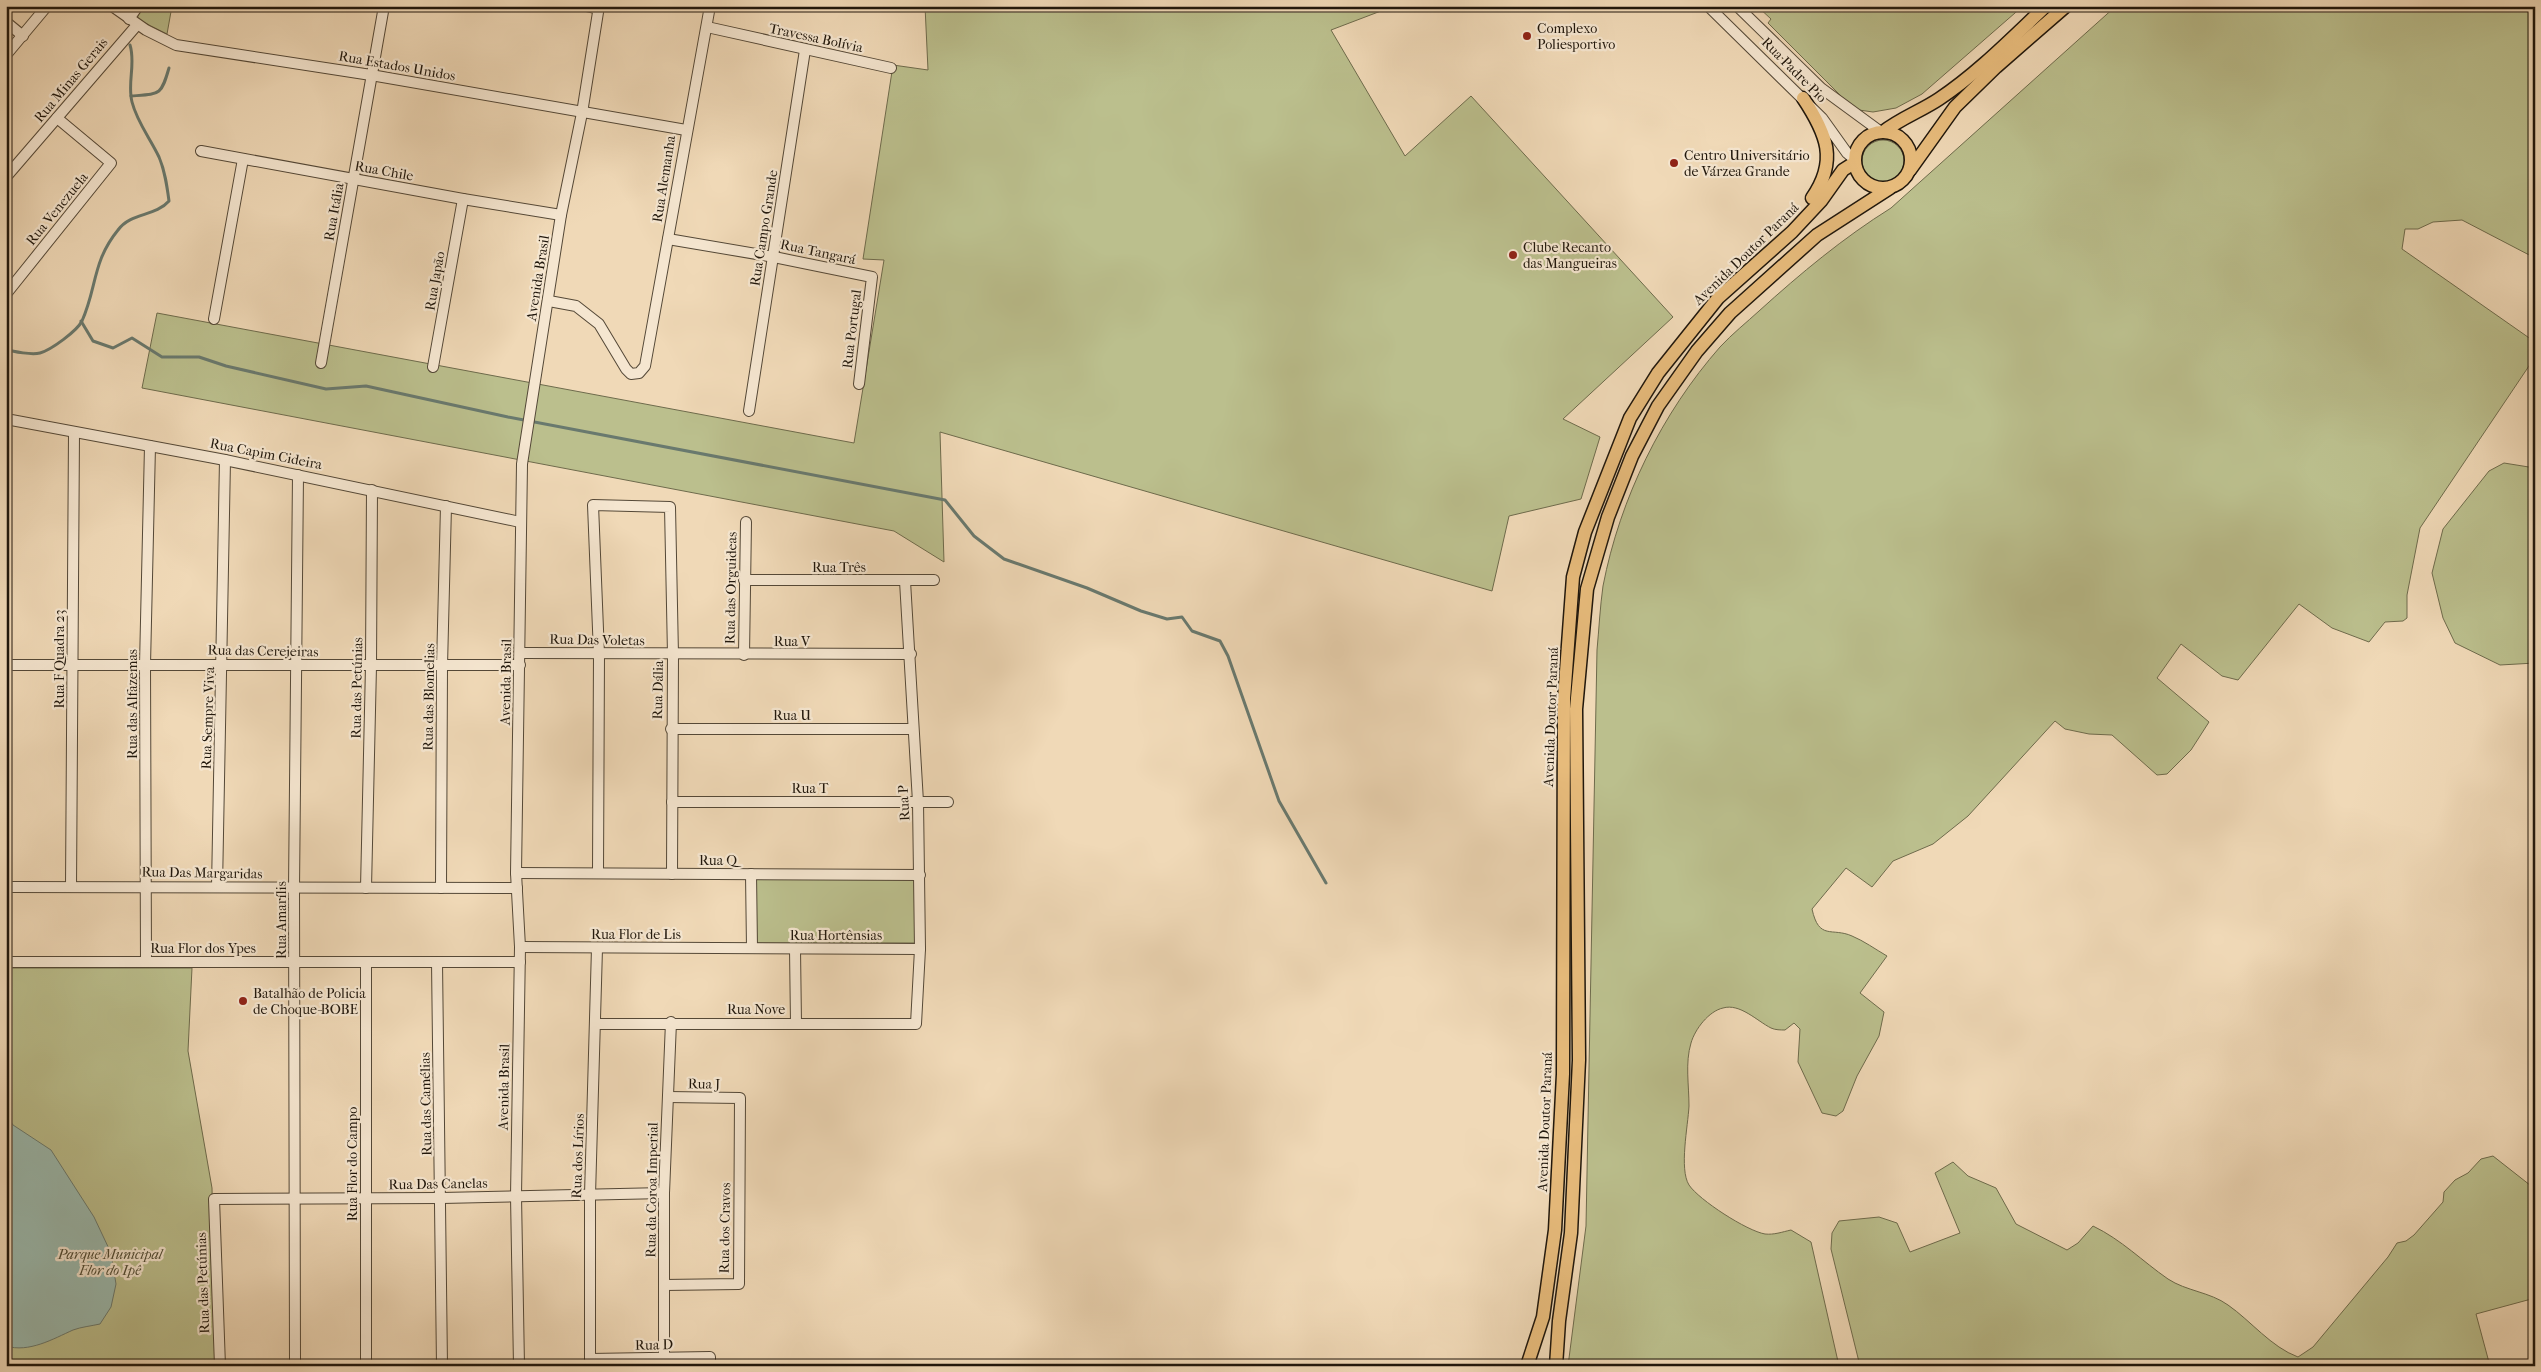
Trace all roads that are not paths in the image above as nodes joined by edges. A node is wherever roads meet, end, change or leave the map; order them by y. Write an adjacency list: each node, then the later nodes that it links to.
1 (47, 6): 15 (street)
2 (138, 6): 13 (street, Rua Minas Gerais)
3 (384, 6): 19 (street, Rua Itália)
4 (586, 6): 11 (street)
5 (710, 6): 14 (street, Rua Alemanha)
6 (1708, 6): 20 (street, Rua Padre Pio)
7 (1737, 6): 24 (street, Rua Padre Pio)
8 (2046, 6): 24 (main road)
9 (2066, 6): 28 (main road)
10 (113, 7): 13 (street, Rua Estados Unidos)
11 (599, 7): 21 (street, Avenida Brasil)
12 (6, 22): 15 (street)
13 (133, 22): 19 (street, Rua Estados Unidos); 22 (street, Rua Minas Gerais)
14 (707, 28): 16 (street, Travessa Bolívia); 23 (street, Rua Alemanha)
15 (23, 36): 17 (street)
16 (805, 50): 18 (street, Travessa Bolívia); 35 (street, Rua Campo Grande)
17 (6, 55)
18 (891, 68)
19 (371, 75): 21 (street, Rua Estados Unidos); 30 (street, Rua Itália)
20 (1803, 98): 27 (street, Rua Padre Pio); 36 (main road)
21 (582, 113): 23 (street, Rua Estados Unidos); 33 (street, Avenida Brasil)
22 (57, 118): 29 (street, Rua Minas Gerais); 38 (street, Rua Venezuela)
23 (686, 130): 34 (street, Rua Alemanha)
24 (1882, 132): 27 (main road); 28 (main road)
25 (202, 151): 26 (street, Rua Chile)
26 (243, 159): 30 (street, Rua Chile); 40 (street)
27 (1854, 161): 31 (main road); 36 (main road, Avenida Doutor Paraná)
28 (1910, 170): 31 (main road)
29 (6, 177)
30 (353, 179): 32 (street, Rua Chile); 41 (street, Rua Itália)
31 (1890, 188): 122 (main road, Avenida Doutor Paraná)
32 (463, 200): 33 (street, Rua Chile); 42 (street, Rua Japão)
33 (561, 215): 39 (street, Avenida Brasil)
34 (668, 239): 35 (street, Rua Tangará); 39 (street, Rua Alemanha)
35 (774, 257): 37 (street, Rua Tangará); 44 (street, Rua Campo Grande)
36 (1764, 257): 121 (main road, Avenida Doutor Paraná)
37 (872, 278): 43 (street, Rua Portugal)
38 (6, 294)
39 (549, 301): 52 (street, Avenida Brasil)
40 (214, 319)
41 (321, 363)
42 (433, 367)
43 (859, 384)
44 (749, 411)
45 (6, 419): 46 (street, Rua Capim Cideira)
46 (74, 432): 47 (street, Rua Capim Cideira); 62 (street, Rua F Quadra 23)
47 (150, 446): 48 (street, Rua Capim Cideira); 65 (street, Rua das Alfazemas)
48 (225, 460): 49 (street, Rua Capim Cideira); 63 (street, Rua Sempre Viva)
49 (298, 475): 50 (street, Rua Capim Cideira); 66 (street, Rua Amarílis)
50 (372, 490): 51 (street, Rua Capim Cideira); 67 (street, Rua das Petúnias)
51 (446, 506): 52 (street, Rua Capim Cideira); 68 (street, Rua das Blomelias)
52 (520, 522): 57 (street, Avenida Brasil)
53 (746, 522): 54 (street, Rua das Orguideas)
54 (744, 580): 56 (street, Rua Três); 61 (street, Rua das Orguideas)
55 (934, 580): 56 (street, Rua Três)
56 (904, 581): 59 (street, Rua P)
57 (521, 653): 58 (street, Rua Das Voletas); 69 (street, Avenida Brasil)
58 (599, 654): 60 (street, Rua Das Voletas); 60 (street, Rua Dália); 76 (street)
59 (910, 654): 61 (street, Rua V); 71 (street, Rua P)
60 (673, 655): 61 (street, Rua V); 70 (street, Rua Dália)
61 (744, 655)
62 (73, 664): 64 (street, Rua das Cerejeiras); 65 (street, Rua das Cerejeiras); 82 (street, Rua F Quadra 23)
63 (223, 664): 65 (street, Rua das Cerejeiras); 66 (street, Rua das Cerejeiras); 83 (street, Rua Sempre Viva)
64 (6, 665)
65 (145, 665): 80 (street, Rua das Alfazemas)
66 (295, 665): 67 (street, Rua das Cerejeiras); 84 (street, Rua Amarílis)
67 (371, 666): 68 (street, Rua das Cerejeiras); 85 (street, Rua das Petúnias)
68 (442, 666): 69 (street, Rua das Cerejeiras); 86 (street, Rua das Blomelias)
69 (520, 666): 75 (street, Avenida Brasil)
70 (671, 729): 71 (street, Rua U); 72 (street, Rua Dália)
71 (913, 729): 73 (street, Rua P)
72 (672, 802): 73 (street, Rua T); 77 (street, Rua Dália)
73 (918, 802): 74 (street, Rua T); 79 (street, Rua P)
74 (948, 802)
75 (516, 873): 76 (street, Rua Q); 87 (street, Avenida Brasil)
76 (598, 873): 77 (street, Rua Q)
77 (672, 874): 78 (street, Rua Q)
78 (751, 874): 79 (street, Rua Q); 90 (street)
79 (920, 875): 91 (street, Rua P)
80 (146, 886): 82 (street, Rua Das Margaridas); 83 (street, Rua Das Margaridas); 94 (street, Rua das Alfazemas)
81 (6, 887): 82 (street, Rua Das Margaridas)
82 (72, 887)
83 (217, 887): 84 (street, Rua Das Margaridas)
84 (294, 888): 85 (street, Rua Das Margaridas); 95 (street, Rua Amarílis)
85 (366, 888): 86 (street, Rua Das Margaridas)
86 (441, 888): 87 (street, Rua Das Margaridas)
87 (517, 888): 88 (street, Avenida Brasil)
88 (520, 947): 89 (street, Rua Flor de Lis); 98 (street, Avenida Brasil)
89 (597, 948): 90 (street, Rua Flor de Lis); 100 (street, Rua dos Lírios)
90 (752, 948): 92 (street, Rua Hortênsias)
91 (920, 949): 92 (street, Rua Hortênsias); 102 (street, Rua P)
92 (795, 950): 101 (street)
93 (6, 962): 94 (street, Rua Flor dos Ypes)
94 (146, 962): 95 (street, Rua Flor dos Ypes)
95 (294, 962): 96 (street, Rua Flor dos Ypes); 108 (street, Rua Amarílis)
96 (366, 962): 97 (street, Rua Flor dos Ypes); 109 (street, Rua Flor do Campo)
97 (437, 962): 98 (street, Rua Flor dos Ypes); 110 (street, Rua das Camélias)
98 (520, 962): 107 (street, Avenida Brasil)
99 (671, 1022): 100 (street, Rua Nove); 101 (street, Rua Nove); 103 (street, Rua da Coroa Imperial)
100 (595, 1024): 106 (street, Rua dos Lírios)
101 (796, 1024): 102 (street, Rua Nove)
102 (916, 1024)
103 (668, 1097): 104 (street, Rua J); 105 (street, Rua da Coroa Imperial)
104 (740, 1098): 112 (street, Rua dos Cravos)
105 (664, 1193): 106 (street, Rua Das Canelas); 112 (street, Rua da Coroa Imperial)
106 (590, 1195): 107 (street, Rua Das Canelas); 114 (street, Rua dos Lírios)
107 (516, 1196): 110 (street, Rua Das Canelas); 119 (street, Avenida Brasil)
108 (294, 1198): 109 (street, Rua Das Canelas); 111 (street, Rua Das Canelas); 116 (street, Rua Amarílis)
109 (366, 1198): 110 (street, Rua Das Canelas); 117 (street, Rua Flor do Campo)
110 (442, 1198): 118 (street, Rua das Camélias)
111 (214, 1199): 115 (street, Rua das Petúnias)
112 (664, 1285): 113 (street, Rua da Coroa Imperial)
113 (664, 1358): 114 (street, Rua D); 120 (street, Rua D)
114 (590, 1363)
115 (220, 1366)
116 (295, 1366)
117 (366, 1366)
118 (442, 1366)
119 (518, 1366)
120 (710, 1366)
121 (1527, 1366)
122 (1556, 1366)

